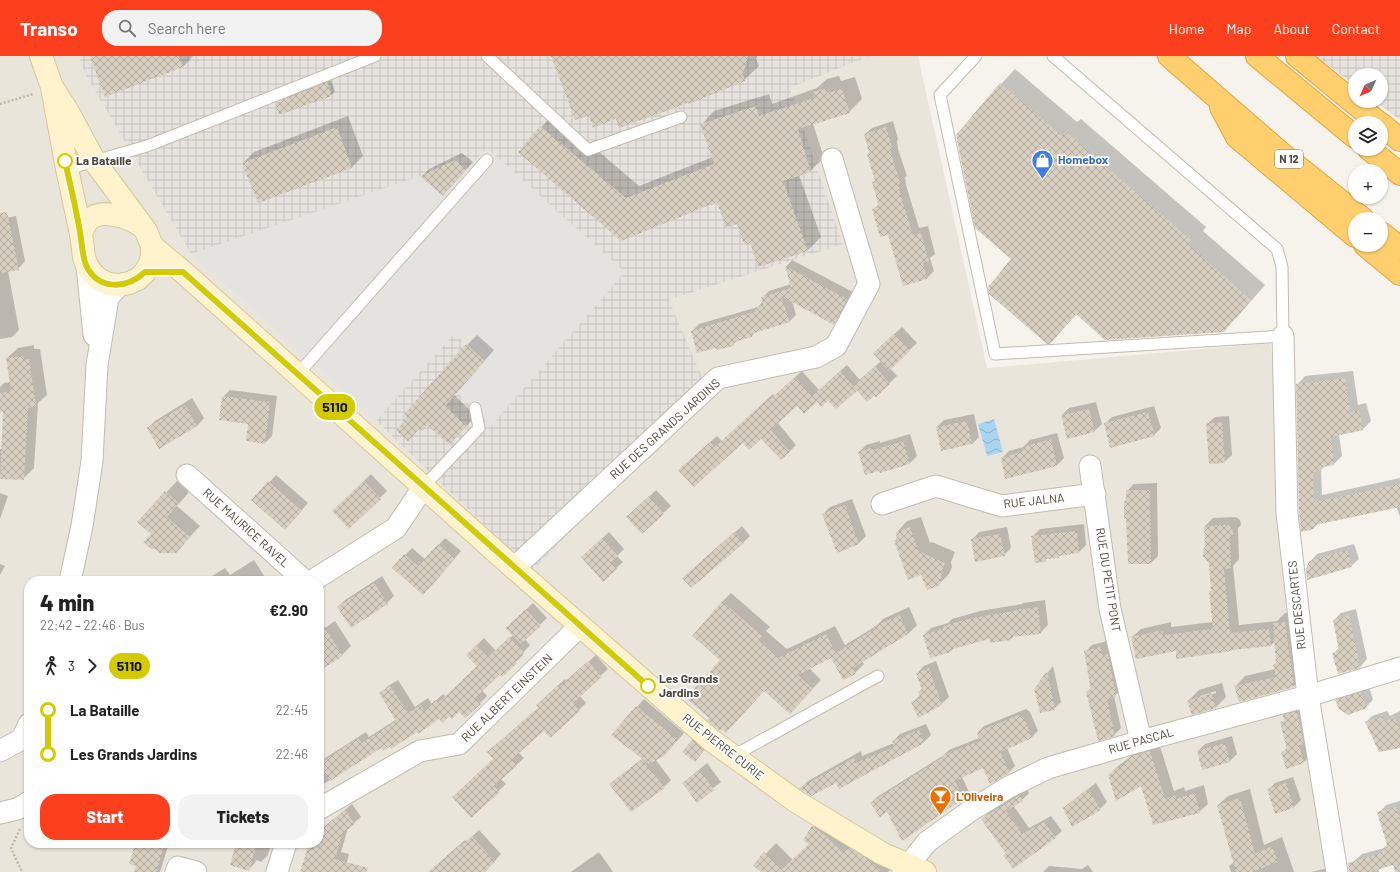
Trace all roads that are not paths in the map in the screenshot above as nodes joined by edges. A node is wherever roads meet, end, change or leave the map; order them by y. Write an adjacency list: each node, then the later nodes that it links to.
1 (41, 56): 9 (street, RUE PIERRE CURIE)
2 (375, 56): 19 (lane)
3 (487, 56): 12 (lane)
4 (976, 56): 35 (lane)
5 (1053, 56): 35 (lane)
6 (1169, 56): 10 (highway, N 12)
7 (1257, 56): 14 (highway)
8 (1297, 56): 11 (highway)
9 (52, 88): 19 (street, RUE PIERRE CURIE); 20 (street, RUE PIERRE CURIE)
10 (1216, 98): 22 (highway, N 12); 24 (highway)
11 (1370, 116)
12 (680, 117)
13 (1388, 130): 15 (highway)
14 (1348, 132)
15 (1400, 140)
16 (1378, 156): 21 (highway)
17 (832, 159): 44 (street, RUE DES GRANDS JARDINS)
18 (487, 160): 37 (lane)
19 (95, 162): 20 (lane); 23 (street, RUE PIERRE CURIE)
20 (67, 170): 25 (street, RUE PIERRE CURIE)
21 (1400, 174)
22 (1355, 212)
23 (140, 224): 25 (street); 27 (street, RUE PIERRE CURIE)
24 (1348, 230)
25 (81, 234): 30 (street, RUE PIERRE CURIE)
26 (1388, 239): 28 (highway)
27 (152, 246): 31 (street); 32 (street, RUE PIERRE CURIE)
28 (1400, 248)
29 (1373, 252): 33 (highway)
30 (87, 266): 34 (street); 36 (street)
31 (145, 272): 32 (street); 34 (street)
32 (183, 272): 37 (street, RUE PIERRE CURIE)
33 (1400, 274)
34 (119, 285): 36 (street)
35 (1283, 336): 51 (street, RUE DESCARTES)
36 (97, 365): 45 (street)
37 (298, 374): 41 (street, RUE PIERRE CURIE)
38 (475, 408): 41 (lane)
39 (1090, 466): 42 (street, RUE DU PETIT PONT)
40 (186, 475): 46 (street, RUE MAURICE RAVEL)
41 (424, 486): 44 (street, RUE PIERRE CURIE); 47 (street)
42 (1095, 494): 43 (street, RUE JALNA); 53 (street, RUE DU PETIT PONT)
43 (882, 504)
44 (514, 568): 48 (street, RUE PIERRE CURIE)
45 (71, 576)
46 (299, 576)
47 (320, 576)
48 (580, 626): 55 (street, RUE PIERRE CURIE); 57 (street, RUE ALBERT EINSTEIN)
49 (1400, 668): 51 (street, RUE PASCAL)
50 (878, 676): 55 (lane)
51 (1308, 696): 53 (street, RUE PASCAL); 64 (street, RUE DESCARTES)
52 (24, 735): 54 (street)
53 (1141, 741): 60 (street, RUE PASCAL)
54 (0, 751)
55 (733, 756): 60 (street, RUE PIERRE CURIE)
56 (24, 805): 58 (street)
57 (324, 806)
58 (0, 813)
59 (284, 848): 63 (street)
60 (913, 870)
61 (176, 872): 62 (street)
62 (196, 872)
63 (277, 872)
64 (1337, 872)

